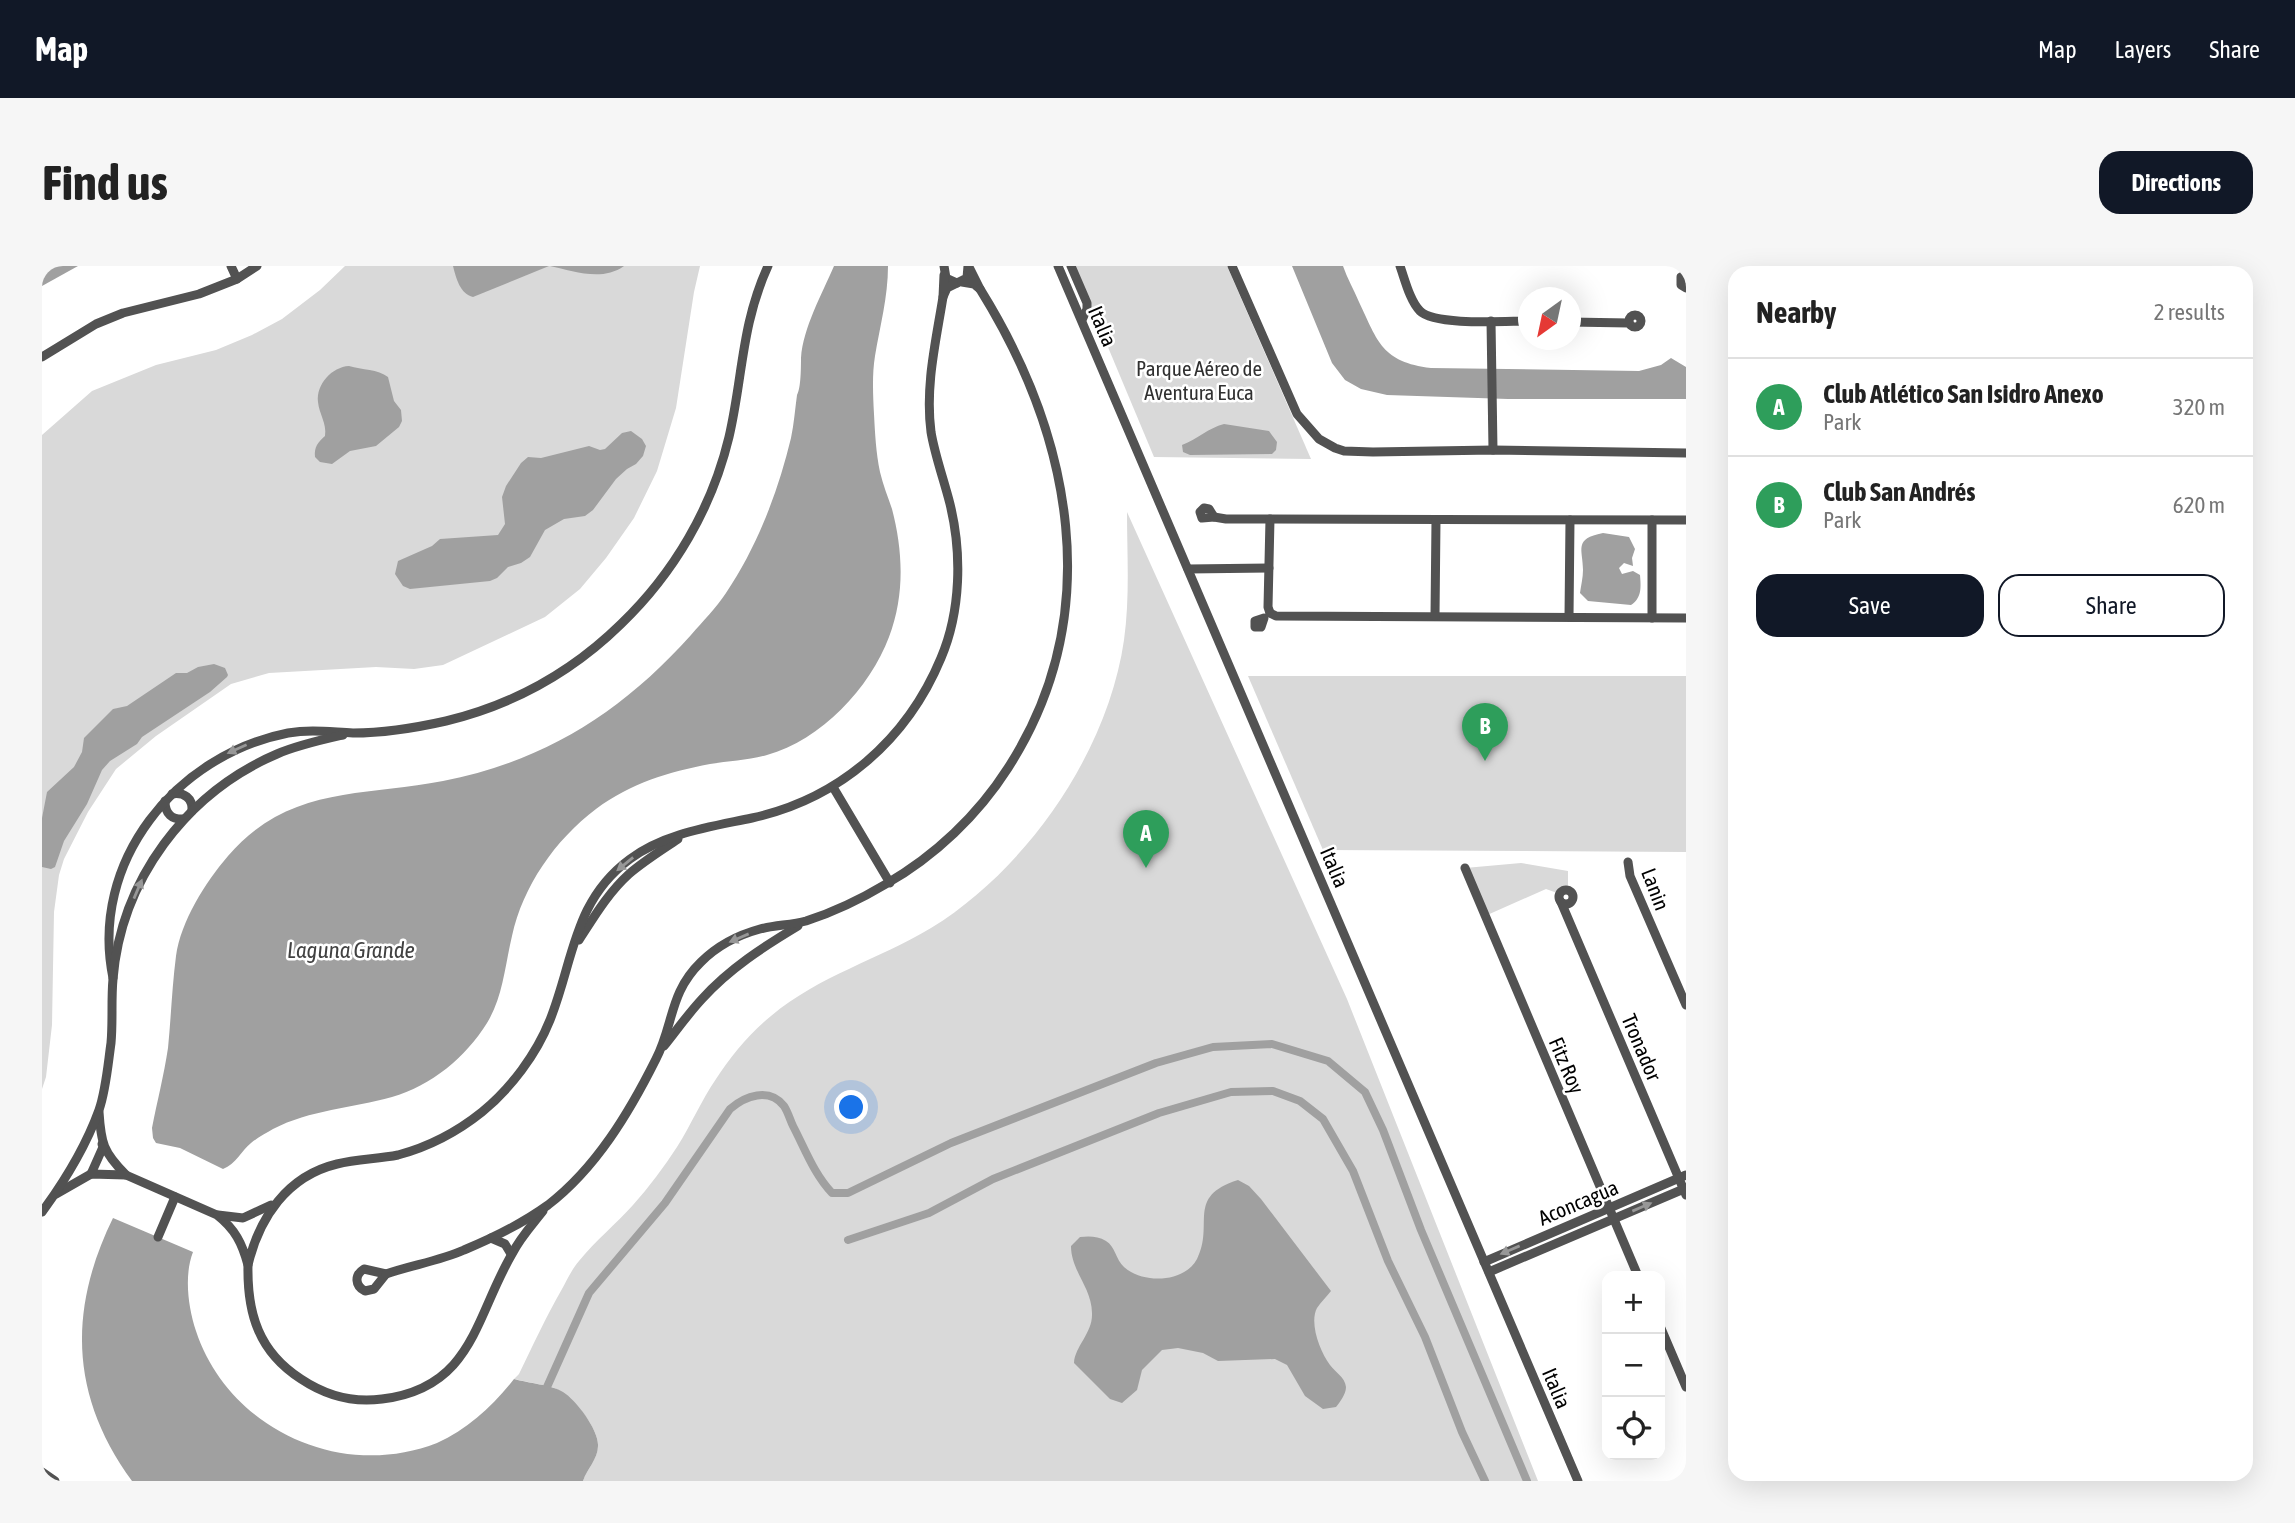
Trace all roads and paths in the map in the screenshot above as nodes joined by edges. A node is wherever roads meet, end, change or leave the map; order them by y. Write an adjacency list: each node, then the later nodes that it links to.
1 (231, 266): 11 (street)
2 (257, 266): 11 (street)
3 (768, 266): 36 (street)
4 (1058, 266): 16 (street, Italia)
5 (1071, 266): 16 (street)
6 (1232, 266): 22 (street)
7 (1400, 266): 17 (street)
8 (969, 267): 12 (street); 14 (street)
9 (944, 270): 12 (street); 15 (street)
10 (1686, 275): 13 (street)
11 (236, 279): 21 (street)
12 (959, 283): 14 (street); 15 (street)
13 (1686, 288)
14 (979, 289): 45 (street)
15 (943, 297): 39 (street)
16 (1082, 320): 31 (street, Italia)
17 (1491, 321): 18 (street); 22 (street)
18 (1518, 321)
19 (1581, 322): 20 (street)
20 (1629, 323)
21 (42, 357)
22 (1493, 450): 23 (street)
23 (1686, 453)
24 (1214, 517): 25 (street)
25 (1270, 519): 26 (street); 30 (street)
26 (1436, 520): 27 (street); 32 (street)
27 (1570, 520): 28 (street); 33 (street)
28 (1652, 520): 29 (street); 34 (street)
29 (1686, 520)
30 (1269, 568): 31 (street); 32 (street)
31 (1188, 569): 82 (street, Italia)
32 (1435, 617): 33 (street)
33 (1569, 617): 34 (street)
34 (1652, 618): 35 (street)
35 (1686, 618)
36 (351, 733): 37 (street); 38 (street)
37 (275, 736): 38 (street); 40 (street, one-way to 40)
38 (280, 752): 41 (street)
39 (833, 787): 45 (street); 67 (street)
40 (168, 797): 41 (street); 42 (street); 46 (street)
41 (192, 811): 42 (street)
42 (184, 819): 48 (street, one-way to 42)
43 (1628, 862): 53 (street, Lanin)
44 (1465, 868): 69 (street, Fitz Roy)
45 (890, 883): 49 (street)
46 (112, 905): 48 (street); 52 (street)
47 (1565, 906): 63 (street, Tronador)
48 (129, 910): 52 (street)
49 (804, 921): 50 (street); 51 (street)
50 (759, 929): 51 (street); 54 (street, one-way to 54)
51 (767, 944): 55 (street)
52 (113, 978): 57 (street)
53 (1686, 1005)
54 (671, 1010): 55 (street); 56 (street)
55 (685, 1019): 56 (street)
56 (660, 1051): 68 (street)
57 (99, 1109): 58 (street); 59 (street)
58 (87, 1137): 59 (street); 60 (street)
59 (103, 1147): 61 (street); 62 (street)
60 (71, 1167): 61 (street); 65 (street)
61 (87, 1175): 62 (street); 65 (street)
62 (126, 1175): 66 (street)
63 (1682, 1177): 64 (street, Tronador); 69 (street, Aconcagua)
64 (1685, 1191): 73 (street, Aconcagua, one-way to 64)
65 (55, 1194): 70 (street)
66 (175, 1197): 71 (street); 77 (street)
67 (275, 1203): 72 (street); 74 (street)
68 (548, 1204): 78 (street); 81 (street)
69 (1609, 1208): 73 (street, Fitz Roy); 75 (street, Aconcagua)
70 (42, 1212)
71 (217, 1215): 72 (street); 79 (street)
72 (250, 1216): 74 (street); 79 (street)
73 (1614, 1219): 76 (street, Aconcagua); 84 (street, Fitz Roy)
74 (263, 1223): 80 (street)
75 (1568, 1226): 76 (street); 82 (street, Aconcagua, one-way to 82)
76 (1573, 1236): 85 (street, Aconcagua)
77 (158, 1237)
78 (491, 1238): 81 (street); 86 (street)
79 (241, 1239): 80 (street); 83 (street)
80 (255, 1241): 83 (street)
81 (511, 1254): 83 (street)
82 (1484, 1262): 85 (street, Italia)
83 (248, 1265)
84 (1637, 1271)
85 (1489, 1272): 91 (street, Italia)
86 (386, 1274)
87 (1663, 1334): 88 (street)
88 (1686, 1387)
89 (42, 1472): 90 (street)
90 (55, 1481)
91 (1578, 1481)

